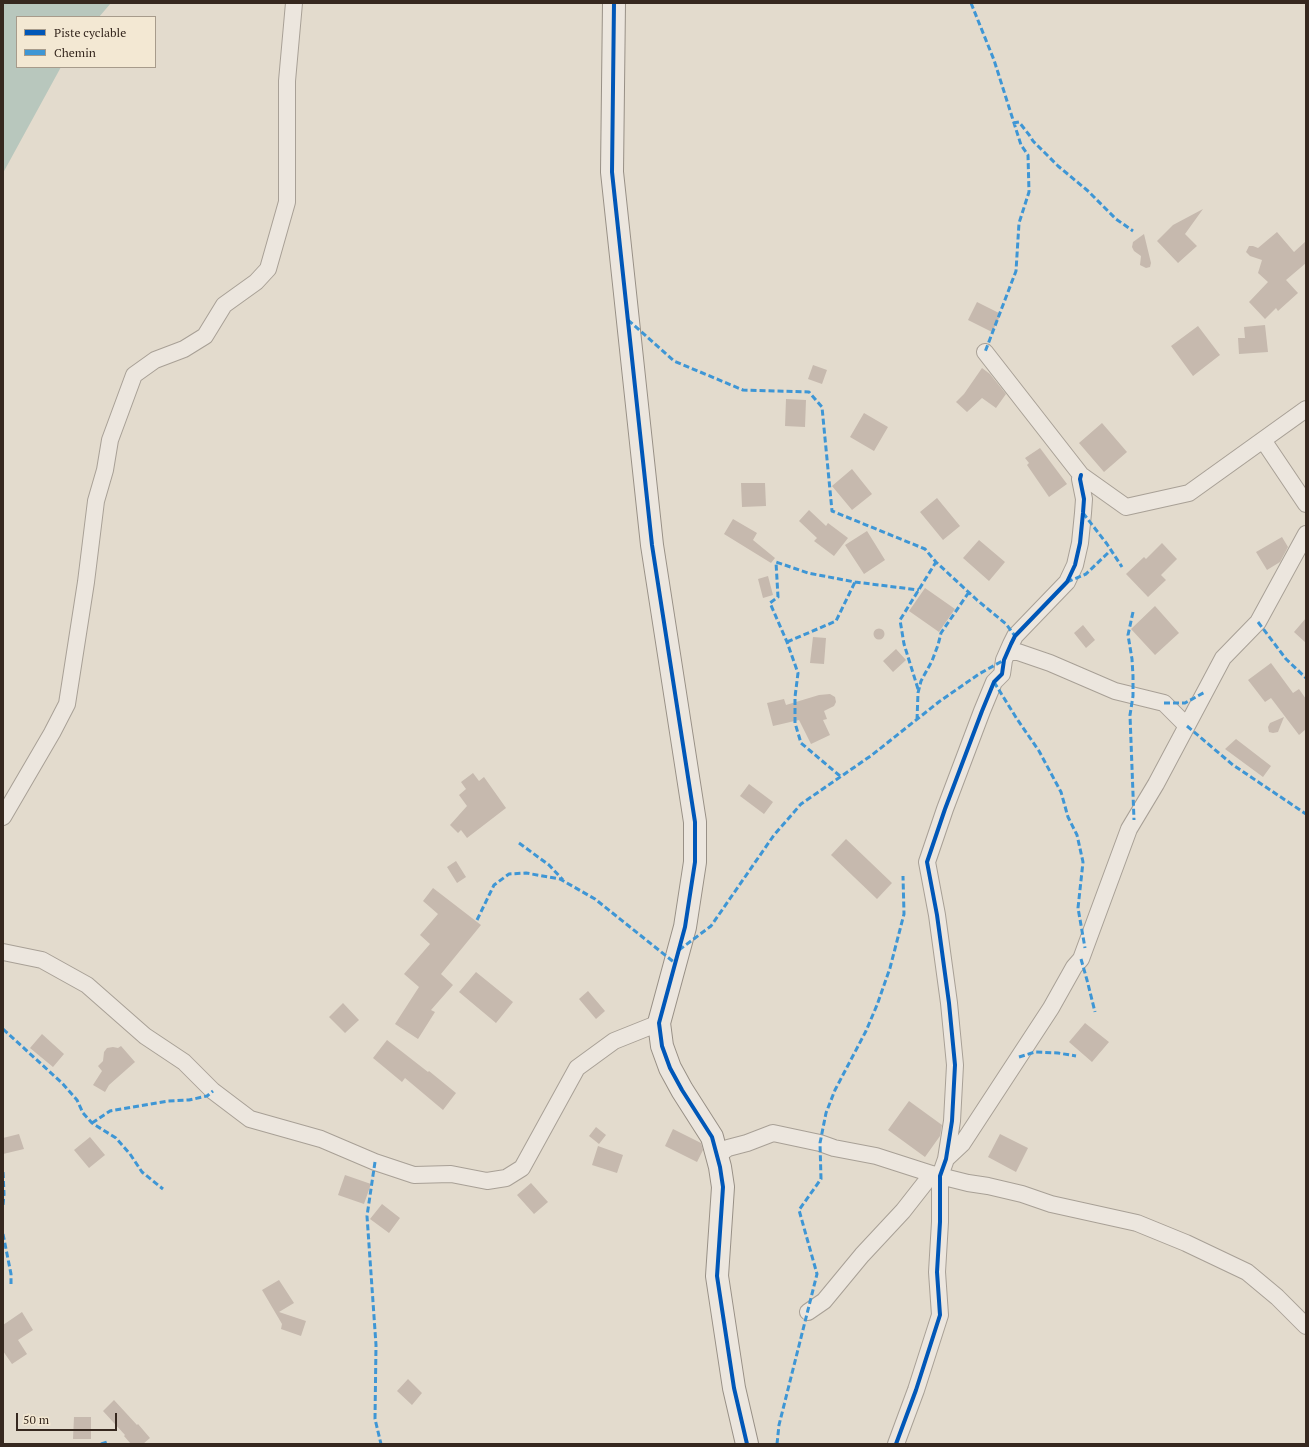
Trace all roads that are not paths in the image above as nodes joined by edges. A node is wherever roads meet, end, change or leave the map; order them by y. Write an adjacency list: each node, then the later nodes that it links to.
1 (294, 3): 11 (street)
2 (614, 3): 13 (street)
3 (985, 352): 6 (street)
4 (1306, 409): 5 (street)
5 (1263, 440): 6 (street); 7 (street)
6 (1081, 475): 9 (street)
7 (1306, 504)
8 (1306, 534): 10 (street)
9 (1008, 652): 10 (street); 15 (street)
10 (1187, 726): 15 (street)
11 (3, 817)
12 (3, 952): 13 (street)
13 (660, 1023): 14 (street)
14 (717, 1156): 16 (street); 19 (street)
15 (946, 1159): 16 (street)
16 (936, 1175): 17 (street); 18 (street); 20 (street)
17 (808, 1312)
18 (1306, 1326)
19 (747, 1444)
20 (896, 1444)

